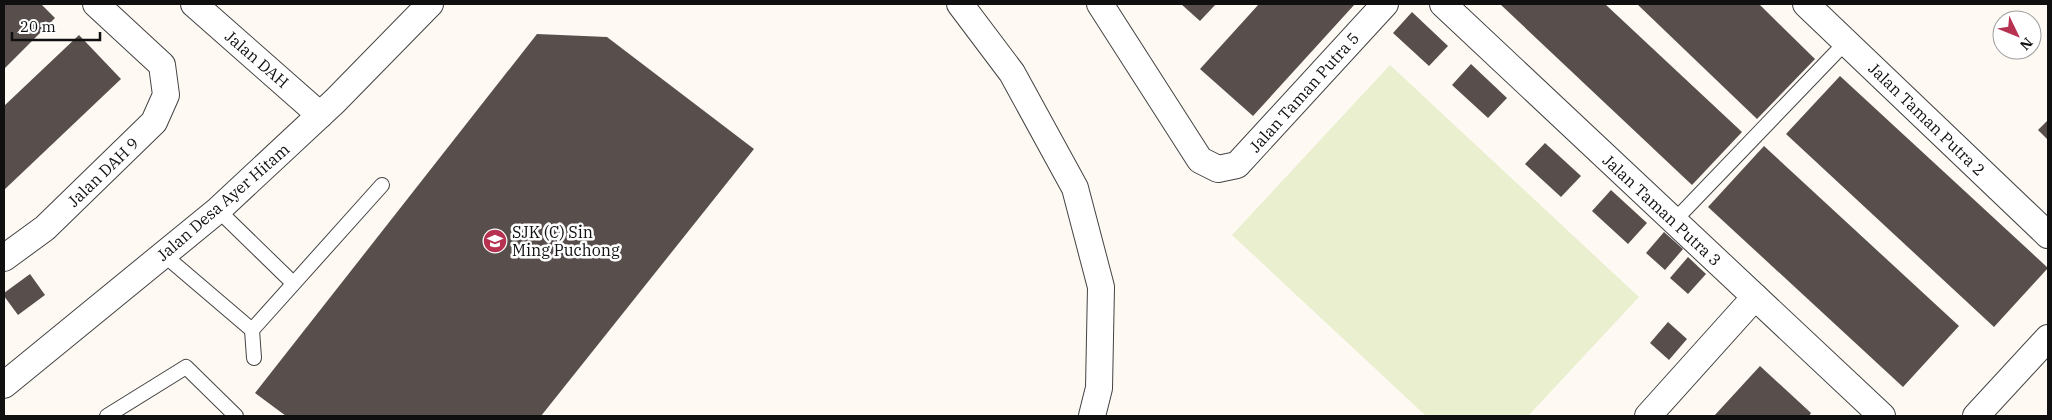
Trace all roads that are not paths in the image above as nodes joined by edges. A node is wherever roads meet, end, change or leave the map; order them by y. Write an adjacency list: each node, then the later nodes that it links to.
1 (96, 4): 16 (street, Jalan DAH 9)
2 (194, 4): 10 (street, Jalan DAH)
3 (430, 4): 10 (street, Jalan Desa Ayer Hitam)
4 (960, 4): 25 (street)
5 (1100, 4): 6 (street, Jalan Taman Putra 5)
6 (1385, 4)
7 (1443, 4): 13 (street, Jalan Taman Putra 3)
8 (1806, 4): 9 (street, Jalan Taman Putra 2)
9 (1846, 42): 13 (lane); 14 (street, Jalan Taman Putra 2)
10 (320, 115): 12 (street, Jalan Desa Ayer Hitam)
11 (382, 185): 17 (lane)
12 (218, 210): 15 (street, Jalan Desa Ayer Hitam); 17 (lane)
13 (1674, 222): 18 (street, Jalan Taman Putra 3)
14 (2048, 235)
15 (164, 255): 19 (lane); 22 (street, Jalan Desa Ayer Hitam)
16 (4, 258)
17 (292, 283): 19 (lane)
18 (1755, 297): 26 (street); 27 (street, Jalan Taman Putra 3)
19 (252, 330): 21 (lane)
20 (2048, 338): 28 (street)
21 (254, 358)
22 (4, 385)
23 (107, 416): 24 (lane)
24 (236, 416)
25 (1092, 416)
26 (1648, 416)
27 (1882, 416)
28 (1976, 416)

